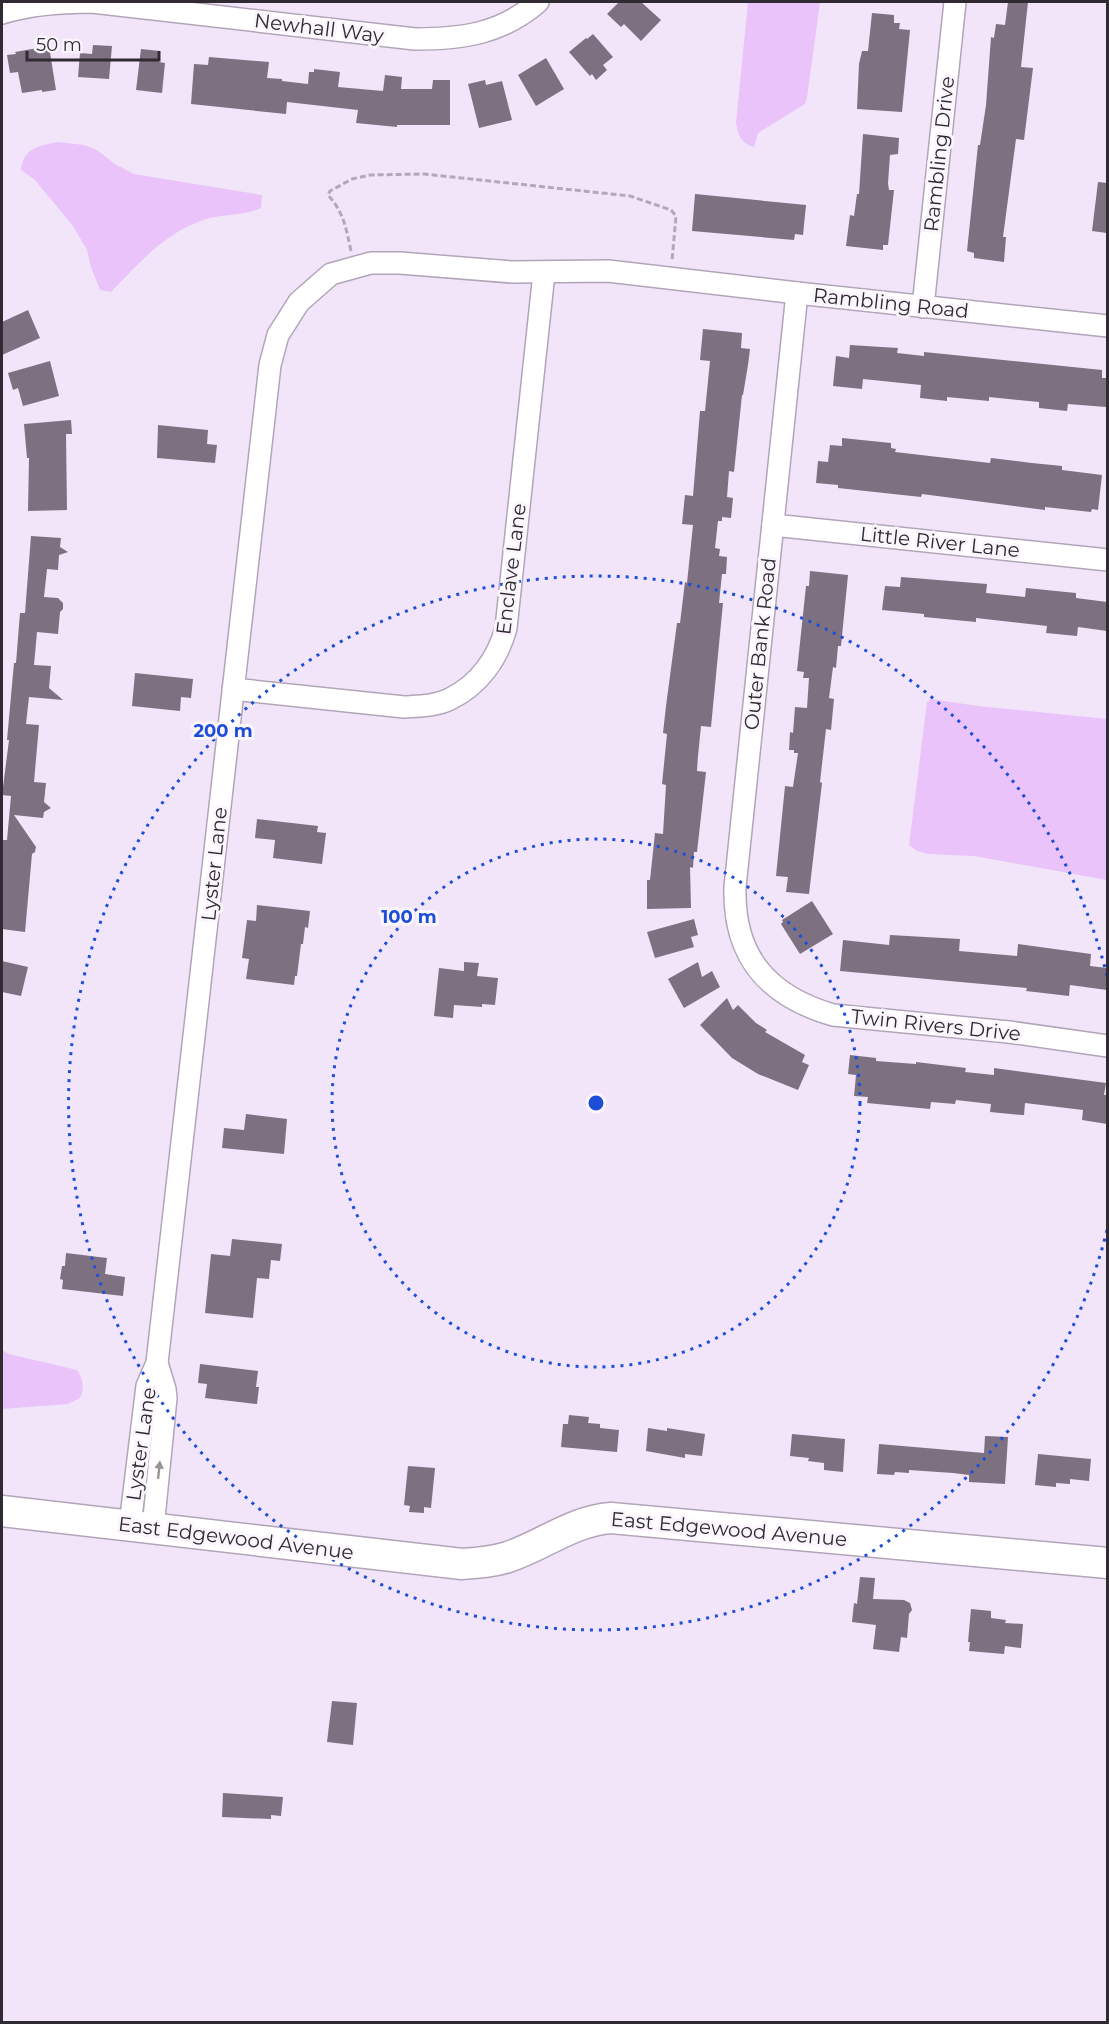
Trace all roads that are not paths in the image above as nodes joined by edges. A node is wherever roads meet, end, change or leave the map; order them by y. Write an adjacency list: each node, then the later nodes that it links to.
1 (955, 2): 7 (street, Rambling Drive)
2 (532, 7): 3 (street, Newhall Way)
3 (2, 13)
4 (354, 267): 5 (street, Rambling Road); 11 (street, Lyster Lane)
5 (544, 273): 6 (street, Rambling Road); 11 (street, Enclave Lane)
6 (796, 293): 7 (street, Rambling Road); 9 (street, Outer Bank Road)
7 (923, 307): 8 (street, Rambling Road)
8 (1107, 326)
9 (773, 525): 10 (street, Little River Lane); 12 (street, Outer Bank Road)
10 (1107, 560)
11 (234, 689): 15 (street, Lyster Lane)
12 (772, 984): 13 (street, Twin Rivers Drive)
13 (1107, 1046)
14 (2, 1511): 15 (main road, East Edgewood Avenue)
15 (142, 1527): 16 (main road, East Edgewood Avenue)
16 (1107, 1563)

